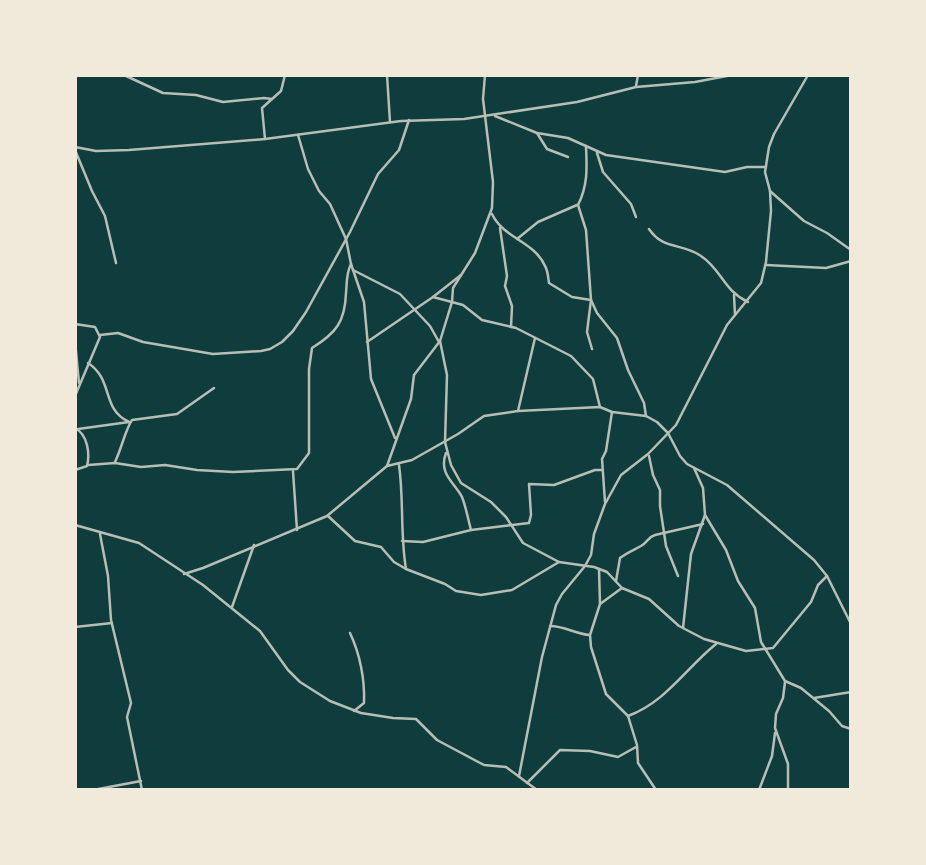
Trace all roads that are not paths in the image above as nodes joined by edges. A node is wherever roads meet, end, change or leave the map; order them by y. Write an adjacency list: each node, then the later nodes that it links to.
1 (124, 75): 9 (street)
2 (285, 75): 9 (street)
3 (387, 75): 13 (street)
4 (485, 75): 11 (street)
5 (638, 75): 8 (street)
6 (732, 75): 8 (street)
7 (808, 75): 21 (street)
8 (636, 87): 10 (street)
9 (272, 99): 16 (street)
10 (492, 115): 11 (street); 14 (street)
11 (485, 117): 12 (street); 24 (street)
12 (408, 120): 13 (street); 28 (street)
13 (390, 122): 15 (street)
14 (537, 133): 17 (street); 20 (street)
15 (298, 135): 16 (street); 28 (street)
16 (265, 139): 18 (street)
17 (586, 146): 19 (street); 23 (street)
18 (75, 148): 32 (street)
19 (597, 152): 21 (street); 25 (street)
20 (568, 157)
21 (766, 167): 22 (street)
22 (770, 191): 30 (street); 34 (street)
23 (578, 205): 29 (street); 39 (street)
24 (491, 213): 26 (street); 36 (street)
25 (636, 217)
26 (500, 228): 29 (street); 45 (street)
27 (649, 229): 37 (street)
28 (346, 239): 33 (street); 46 (street)
29 (517, 239): 39 (street)
30 (851, 250)
31 (851, 261): 34 (street)
32 (116, 263)
33 (351, 264): 35 (street); 74 (street)
34 (766, 265): 41 (street)
35 (353, 270): 42 (street); 49 (street)
36 (464, 272): 38 (street); 40 (street)
37 (734, 295): 41 (street); 43 (street)
38 (433, 297): 40 (street); 42 (street)
39 (590, 300): 51 (street); 59 (street)
40 (452, 302): 45 (street); 50 (street)
41 (748, 302): 43 (street)
42 (414, 310): 49 (street); 50 (street)
43 (735, 315): 62 (street)
44 (75, 324): 46 (street)
45 (511, 327): 47 (street)
46 (100, 335): 52 (street)
47 (535, 338): 56 (street); 57 (street)
48 (75, 341): 53 (street)
49 (367, 342): 63 (street)
50 (439, 342): 63 (street); 64 (street)
51 (592, 349)
52 (88, 363): 53 (street); 60 (street)
53 (80, 386): 55 (street)
54 (214, 388): 60 (street)
55 (75, 396)
56 (600, 407): 57 (street); 58 (street)
57 (518, 411): 64 (street)
58 (612, 412): 59 (street); 73 (street)
59 (646, 416): 62 (street)
60 (129, 422): 61 (street); 67 (street)
61 (77, 428): 68 (street)
62 (668, 433): 66 (street); 71 (street)
63 (395, 439): 70 (street)
64 (445, 442): 65 (street); 69 (street)
65 (446, 450): 80 (street); 82 (street)
66 (648, 454): 75 (street); 83 (street)
67 (115, 463): 68 (street); 74 (street)
68 (88, 465): 72 (street)
69 (398, 465): 70 (street); 85 (street)
70 (387, 466): 77 (street)
71 (694, 468): 76 (street); 93 (street)
72 (75, 470)
73 (602, 470): 75 (street); 80 (street)
74 (293, 471): 81 (street)
75 (605, 504): 88 (street)
76 (705, 515): 78 (street); 106 (street)
77 (327, 516): 81 (street); 89 (street)
78 (704, 524): 83 (street); 102 (street)
79 (75, 525): 84 (street)
80 (512, 525): 82 (street); 87 (street)
81 (297, 530): 86 (street)
82 (471, 530): 85 (street)
83 (665, 532): 92 (street); 94 (street)
84 (100, 534): 91 (street); 98 (street)
85 (402, 541): 89 (street)
86 (254, 545): 91 (street); 97 (street)
87 (559, 562): 88 (street); 89 (street)
88 (585, 566): 90 (street); 100 (street)
89 (406, 569)
90 (599, 569): 94 (street); 96 (street)
91 (184, 574): 97 (street)
92 (678, 576)
93 (827, 576): 99 (street); 106 (street)
94 (617, 581): 95 (street)
95 (622, 588): 96 (street); 102 (street)
96 (600, 604): 104 (street)
97 (232, 607): 110 (street)
98 (112, 623): 101 (street); 116 (street)
99 (851, 624)
100 (550, 626): 104 (street); 115 (street)
101 (75, 627)
102 (683, 628): 105 (street)
103 (350, 633): 110 (street)
104 (590, 635): 111 (street)
105 (716, 643): 106 (street); 111 (street)
106 (767, 650): 107 (street)
107 (785, 681): 109 (street); 113 (street)
108 (851, 692): 109 (street)
109 (814, 698): 112 (street)
110 (354, 711): 115 (street)
111 (628, 716): 114 (street)
112 (851, 729)
113 (775, 730): 122 (street); 123 (street)
114 (636, 746): 117 (street); 121 (street)
115 (519, 776): 117 (street)
116 (141, 781): 118 (street); 119 (street)
117 (527, 783): 120 (street)
118 (93, 790)
119 (142, 790)
120 (537, 790)
121 (656, 790)
122 (759, 790)
123 (788, 790)

